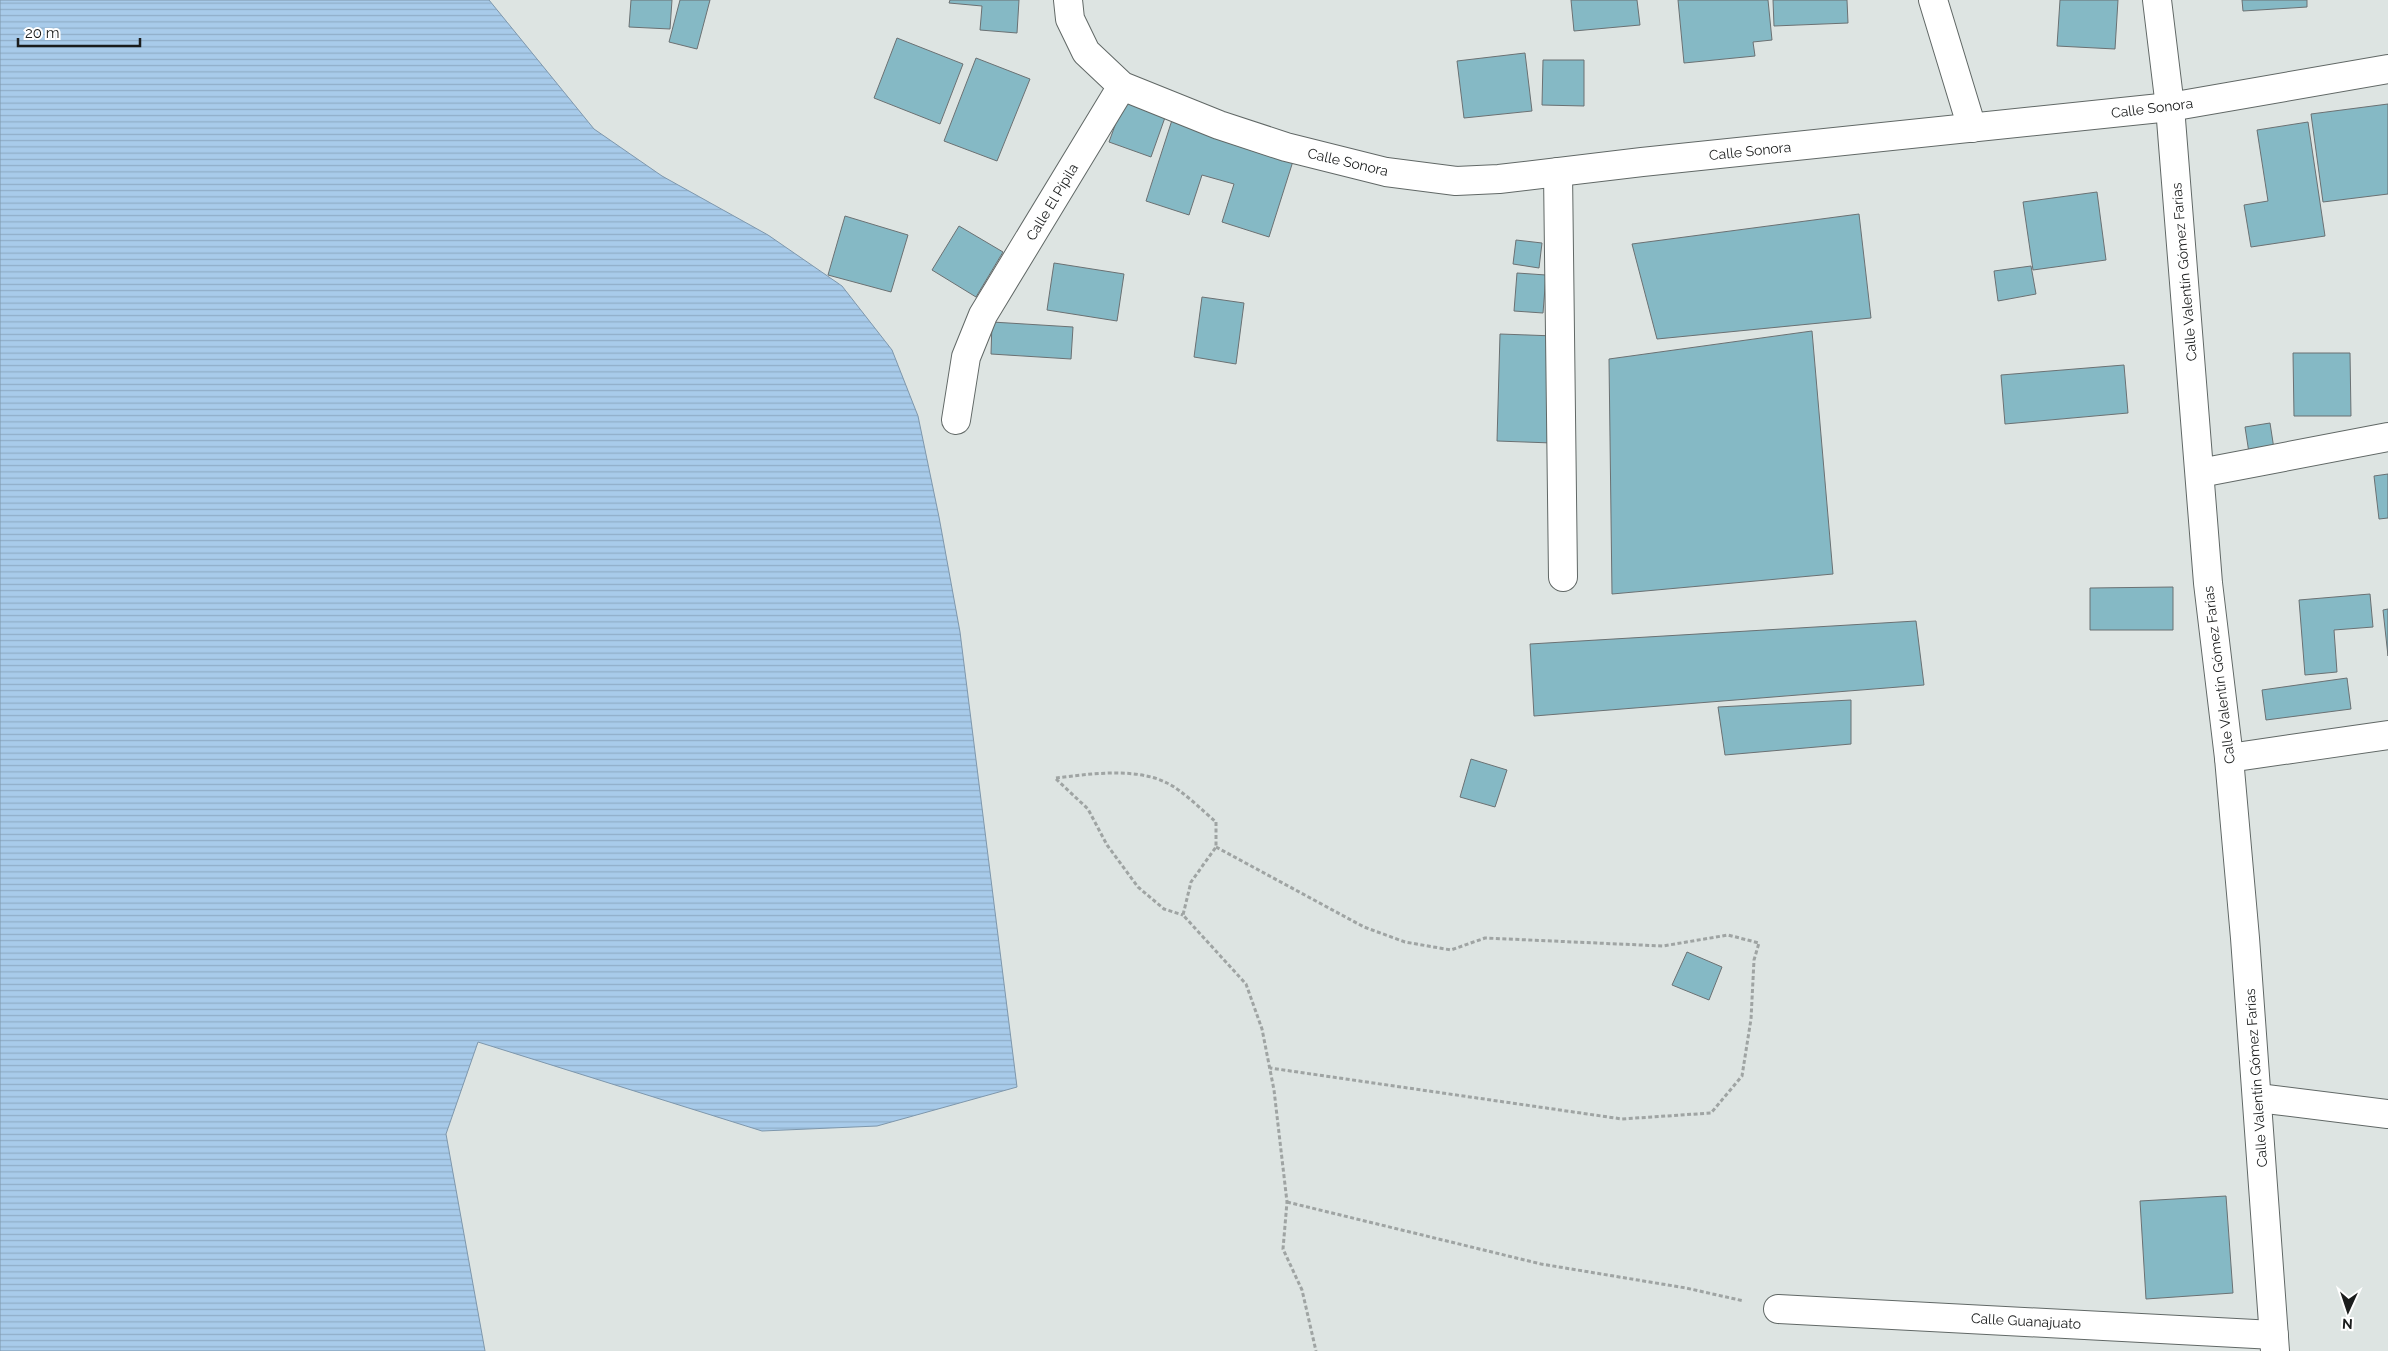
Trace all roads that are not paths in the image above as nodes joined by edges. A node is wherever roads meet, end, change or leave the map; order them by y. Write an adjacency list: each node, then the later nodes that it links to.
1 (1068, 0): 5 (street)
2 (1933, 0): 7 (street)
3 (2157, 0): 6 (street, Calle Valentín Gómez Farías)
4 (2388, 69): 6 (street, Calle Sonora)
5 (1122, 86): 8 (street, Calle Sonora); 9 (street, Calle El Pípila)
6 (2170, 107): 7 (street, Calle Sonora); 11 (street, Calle Valentín Gómez Farías)
7 (1972, 128): 8 (street, Calle Sonora)
8 (1558, 172): 12 (street)
9 (956, 420)
10 (2388, 437): 11 (street)
11 (2200, 473): 14 (street, Calle Valentín Gómez Farías)
12 (1563, 577)
13 (2388, 736): 14 (street)
14 (2229, 758): 15 (street, Calle Valentín Gómez Farías)
15 (2258, 1098): 16 (street); 18 (street, Calle Valentín Gómez Farías)
16 (2388, 1114)
17 (1778, 1309): 18 (street, Calle Guanajuato)
18 (2274, 1343)

